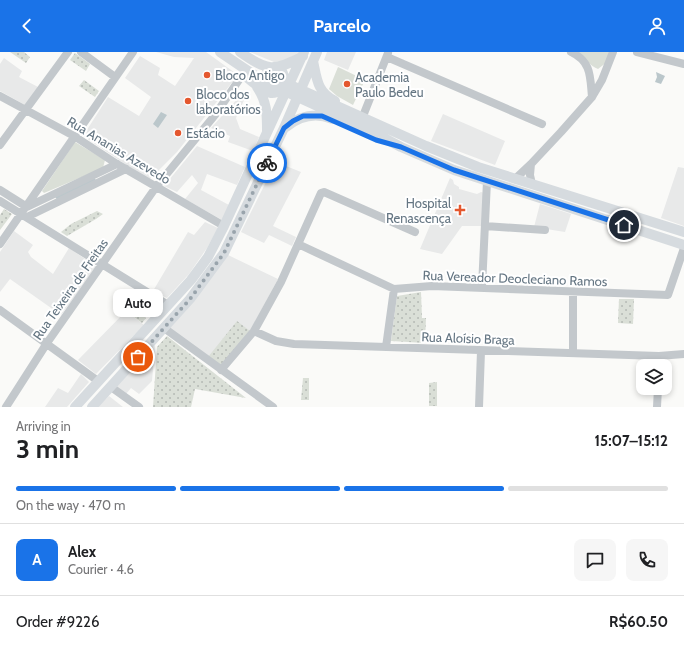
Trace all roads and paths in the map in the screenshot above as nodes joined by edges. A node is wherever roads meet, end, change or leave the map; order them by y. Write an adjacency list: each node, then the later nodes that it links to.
1 (68, 52): 24 (street)
2 (81, 52): 19 (street)
3 (133, 52): 19 (street)
4 (211, 52): 18 (main road)
5 (220, 52): 26 (main road)
6 (232, 52): 26 (main road)
7 (240, 52): 16 (main road)
8 (571, 52): 17 (street)
9 (613, 52): 14 (street)
10 (637, 52): 15 (street)
11 (303, 54): 16 (main road); 30 (main road)
12 (388, 54): 26 (street); 27 (street)
13 (315, 57): 21 (main road); 28 (main road)
14 (609, 64): 17 (street); 23 (street)
15 (684, 64)
16 (279, 68): 20 (main road)
17 (589, 69): 23 (street)
18 (243, 74): 20 (main road); 39 (street, Rua Teixeira de Freitas)
19 (115, 77): 29 (street)
20 (253, 82): 30 (main road)
21 (318, 86): 25 (main road); 26 (main road)
22 (0, 96): 24 (street, Rua Ananias Azevedo)
23 (592, 97): 34 (street)
24 (26, 110): 29 (street, Rua Ananias Azevedo); 31 (street)
25 (303, 116): 28 (main road); 32 (main road)
26 (366, 122): 32 (main road); 36 (main road)
27 (542, 124)
28 (284, 128): 58 (main road)
29 (74, 136): 33 (street, Rua Ananias Azevedo); 42 (street)
30 (266, 136): 43 (main road)
31 (0, 145)
32 (401, 147): 37 (main road)
33 (117, 164): 35 (street, Rua Ananias Azevedo); 42 (street)
34 (531, 164): 36 (street); 38 (street)
35 (126, 169): 39 (street, Rua Ananias Azevedo); 42 (street)
36 (515, 179): 38 (main road)
37 (487, 181): 44 (street); 50 (main road)
38 (532, 184): 47 (main road)
39 (156, 187): 43 (street, Rua Ananias Azevedo); 52 (street, Rua Teixeira de Freitas)
40 (0, 190): 42 (street)
41 (0, 201): 42 (street)
42 (25, 211): 48 (street); 52 (street)
43 (224, 226): 56 (main road)
44 (485, 226): 45 (street); 53 (street)
45 (545, 230)
46 (415, 232): 49 (street)
47 (684, 232)
48 (0, 244)
49 (298, 244): 54 (street, Rua Vereador Deocleciano Ramos); 59 (street)
50 (684, 245)
51 (684, 248): 55 (street, Rua Vereador Deocleciano Ramos)
52 (102, 263): 56 (street); 60 (street, Rua Teixeira de Freitas)
53 (482, 287): 54 (street, Rua Vereador Deocleciano Ramos); 55 (street, Rua Vereador Deocleciano Ramos)
54 (394, 289): 61 (street)
55 (573, 292): 63 (street)
56 (168, 305): 67 (main road)
57 (0, 310): 60 (street)
58 (164, 328): 66 (street); 68 (main road)
59 (254, 331): 61 (street, Rua Aloísio Braga); 66 (street)
60 (47, 343): 67 (street); 70 (street, Rua Teixeira de Freitas)
61 (386, 347): 62 (street, Rua Aloísio Braga)
62 (481, 351): 63 (street, Rua Aloísio Braga); 75 (street)
63 (573, 353): 65 (street, Rua Aloísio Braga)
64 (684, 354): 65 (street, Rua Aloísio Braga)
65 (659, 356)
66 (221, 370): 74 (street)
67 (98, 381): 71 (main road)
68 (111, 387): 72 (main road); 73 (street)
69 (658, 395): 76 (street)
70 (6, 407)
71 (75, 407)
72 (92, 407)
73 (140, 407)
74 (273, 407)
75 (479, 407)
76 (657, 407)

